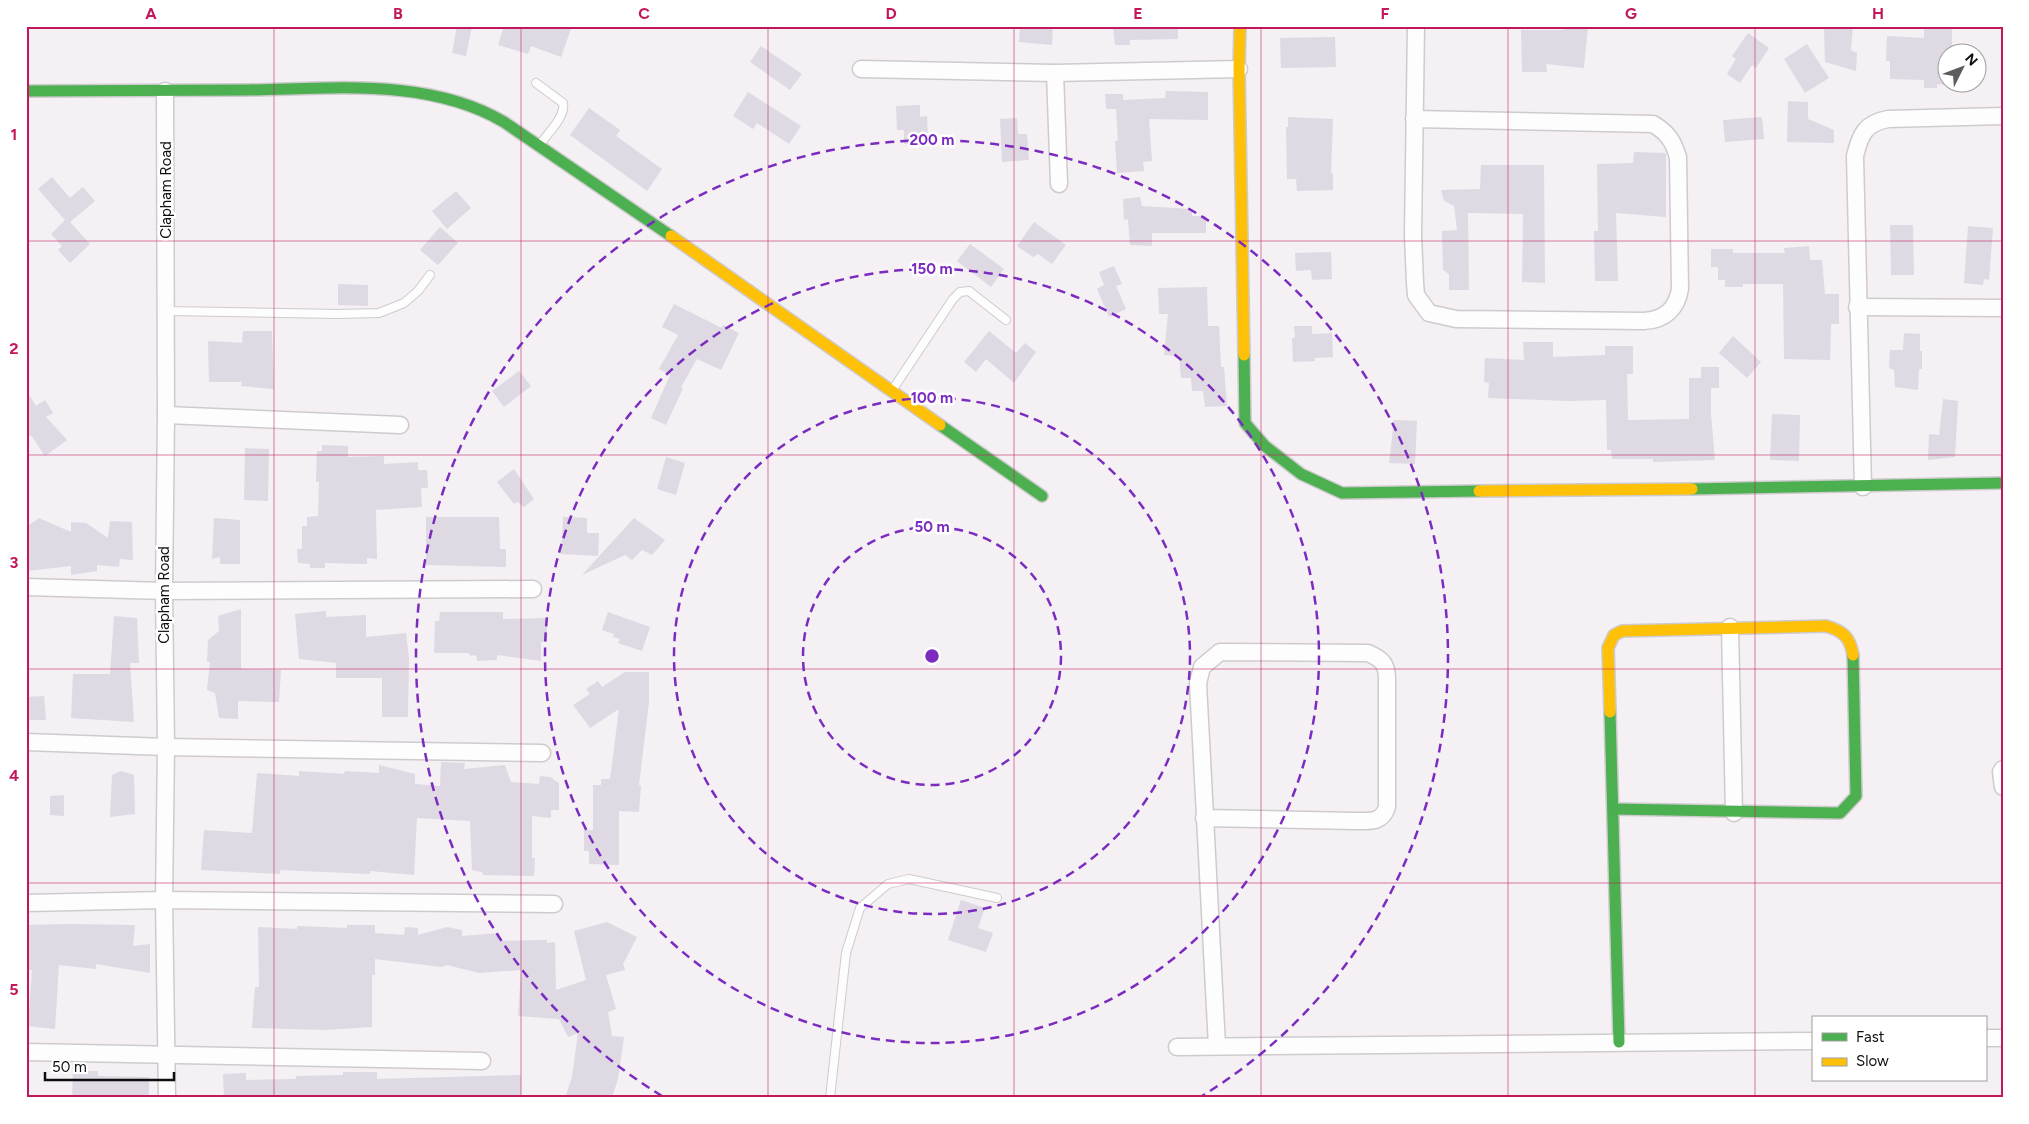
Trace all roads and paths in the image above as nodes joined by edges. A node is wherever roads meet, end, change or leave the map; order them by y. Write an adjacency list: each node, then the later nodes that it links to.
1 (1240, 26): 4 (street)
2 (1416, 26): 10 (street)
3 (861, 69): 5 (street)
4 (1239, 69): 5 (street); 22 (street)
5 (1055, 73): 12 (street)
6 (536, 83): 11 (lane)
7 (26, 91): 8 (street)
8 (166, 91): 11 (street); 16 (street, Clapham Road)
9 (2003, 116): 14 (street)
10 (1414, 119): 10 (street)
11 (540, 145): 18 (street)
12 (1059, 184)
13 (430, 275): 16 (lane)
14 (1857, 307): 15 (street); 22 (street)
15 (2003, 308)
16 (166, 311): 19 (street, Clapham Road)
17 (1006, 320): 18 (lane)
18 (892, 390): 23 (street)
19 (166, 415): 20 (street); 26 (street, Clapham Road)
20 (400, 425)
21 (2003, 483): 22 (street)
22 (1863, 487)
23 (1042, 496)
24 (26, 588): 26 (street)
25 (533, 589): 26 (street)
26 (164, 591): 29 (street, Clapham Road)
27 (1730, 627): 33 (street); 34 (street); 34 (street)
28 (26, 742): 29 (street)
29 (166, 747): 30 (street); 37 (street, Clapham Road)
30 (542, 753)
31 (2003, 769): 32 (street)
32 (2003, 787)
33 (1613, 809): 34 (street); 43 (street)
34 (1734, 813)
35 (1204, 818): 35 (street); 44 (street)
36 (997, 898): 50 (lane)
37 (164, 900): 38 (street); 39 (street); 47 (street, Clapham Road)
38 (26, 903)
39 (554, 904)
40 (1986, 1038): 41 (street)
41 (2003, 1038)
42 (1812, 1041): 43 (street)
43 (1619, 1042): 44 (street)
44 (1217, 1046): 45 (street)
45 (1177, 1047)
46 (26, 1052): 47 (street)
47 (167, 1055): 48 (street); 49 (street, Clapham Road)
48 (482, 1061)
49 (167, 1098)
50 (830, 1098)

